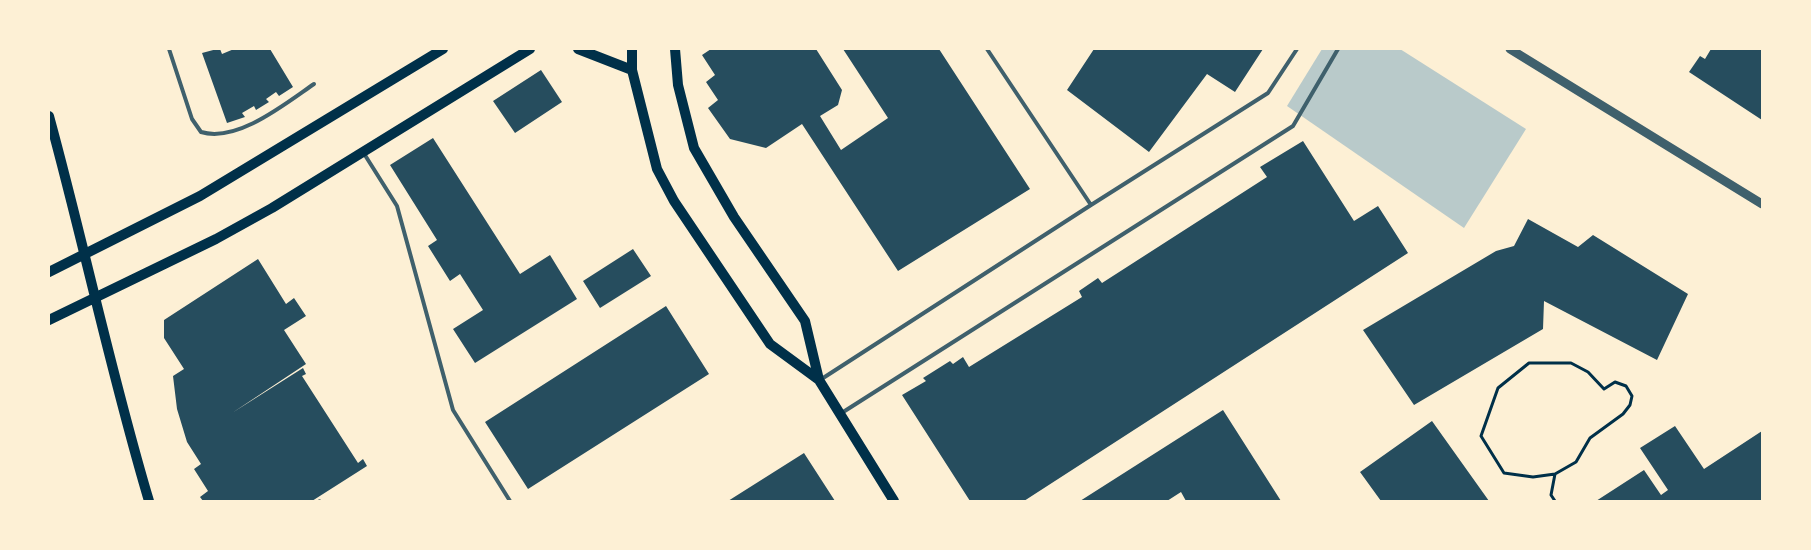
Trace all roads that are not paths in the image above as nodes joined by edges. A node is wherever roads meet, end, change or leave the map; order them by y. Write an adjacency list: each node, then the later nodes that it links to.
1 (169, 49): 12 (lane)
2 (443, 49): 18 (main road)
3 (530, 49): 15 (main road)
4 (578, 49): 11 (main road)
5 (632, 49): 11 (main road)
6 (674, 49): 22 (main road)
7 (987, 49): 16 (lane)
8 (1297, 49): 16 (lane)
9 (1338, 49): 23 (lane)
10 (1510, 49): 17 (street)
11 (632, 70): 22 (main road)
12 (314, 84)
13 (49, 116): 14 (main road)
14 (50, 129): 18 (main road)
15 (363, 152): 20 (main road); 25 (lane)
16 (1091, 204): 22 (lane)
17 (1762, 204)
18 (85, 254): 19 (main road); 20 (main road)
19 (49, 272)
20 (95, 298): 21 (main road); 24 (main road)
21 (49, 320)
22 (819, 380): 23 (main road)
23 (840, 414): 26 (main road)
24 (149, 501)
25 (510, 501)
26 (894, 501)

